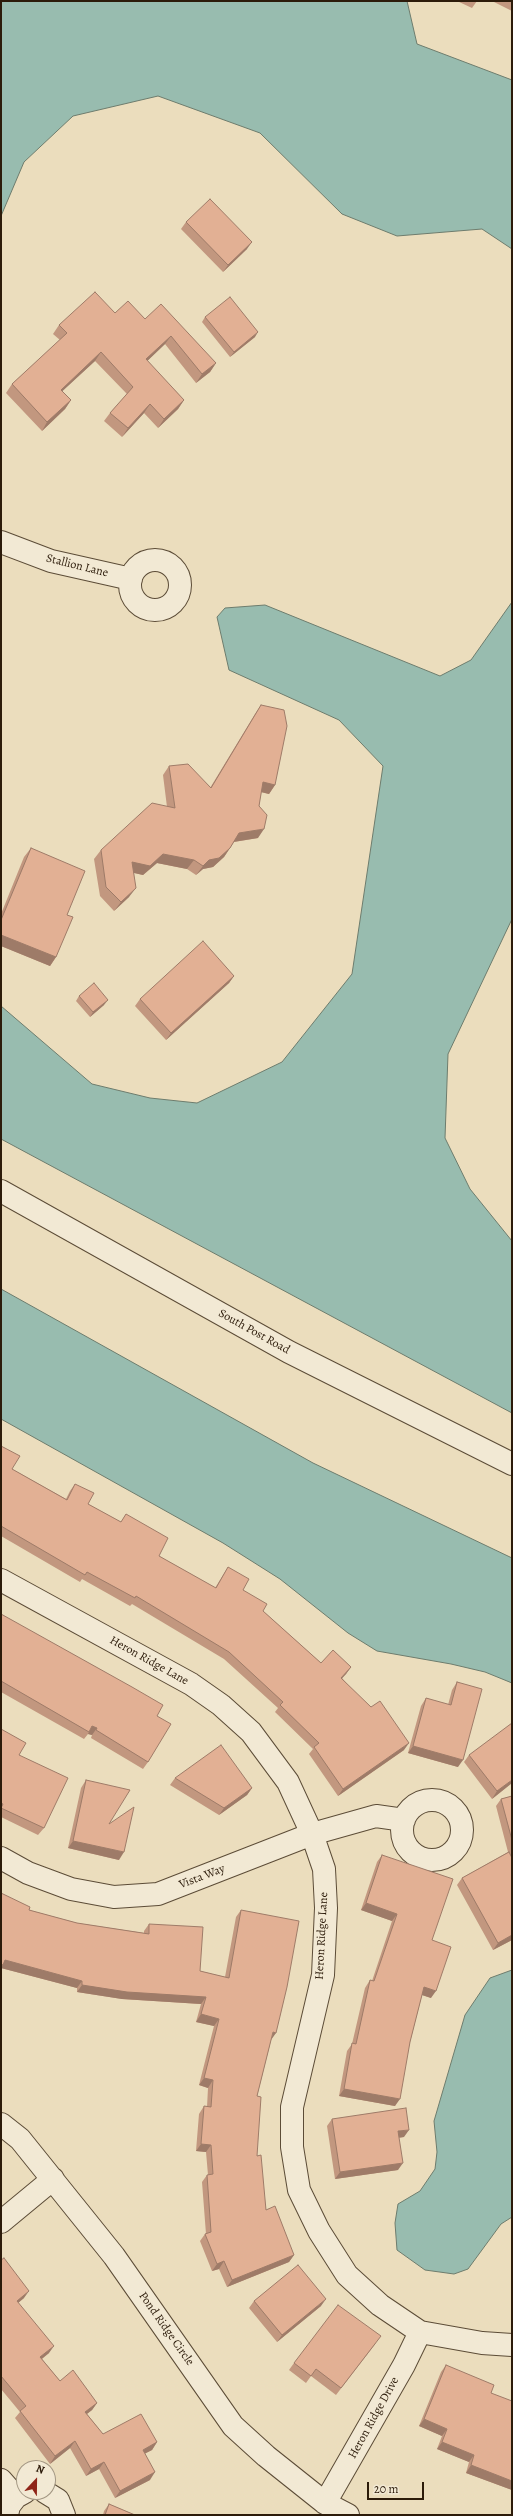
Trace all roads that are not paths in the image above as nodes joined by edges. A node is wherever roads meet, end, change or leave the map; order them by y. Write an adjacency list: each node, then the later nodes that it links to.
1 (1, 542): 2 (street, Stallion Lane)
2 (131, 579)
3 (1, 1191): 4 (street, South Post Road)
4 (512, 1464)
5 (1, 1580): 7 (street, Heron Ridge Lane)
6 (404, 1820): 7 (street, Vista Way)
7 (312, 1834): 8 (street, Vista Way); 12 (street, Heron Ridge Lane)
8 (1, 1858)
9 (1, 2124): 10 (street, Pond Ridge Circle)
10 (53, 2179): 11 (street); 17 (street, Pond Ridge Circle)
11 (1, 2222)
12 (420, 2332): 13 (street, Heron Ridge Lane); 17 (street, Heron Ridge Drive)
13 (512, 2345)
14 (1, 2480): 16 (street)
15 (56, 2499): 18 (street)
16 (16, 2501)
17 (325, 2504): 19 (street, Pond Ridge Circle)
18 (64, 2515)
19 (348, 2515)

